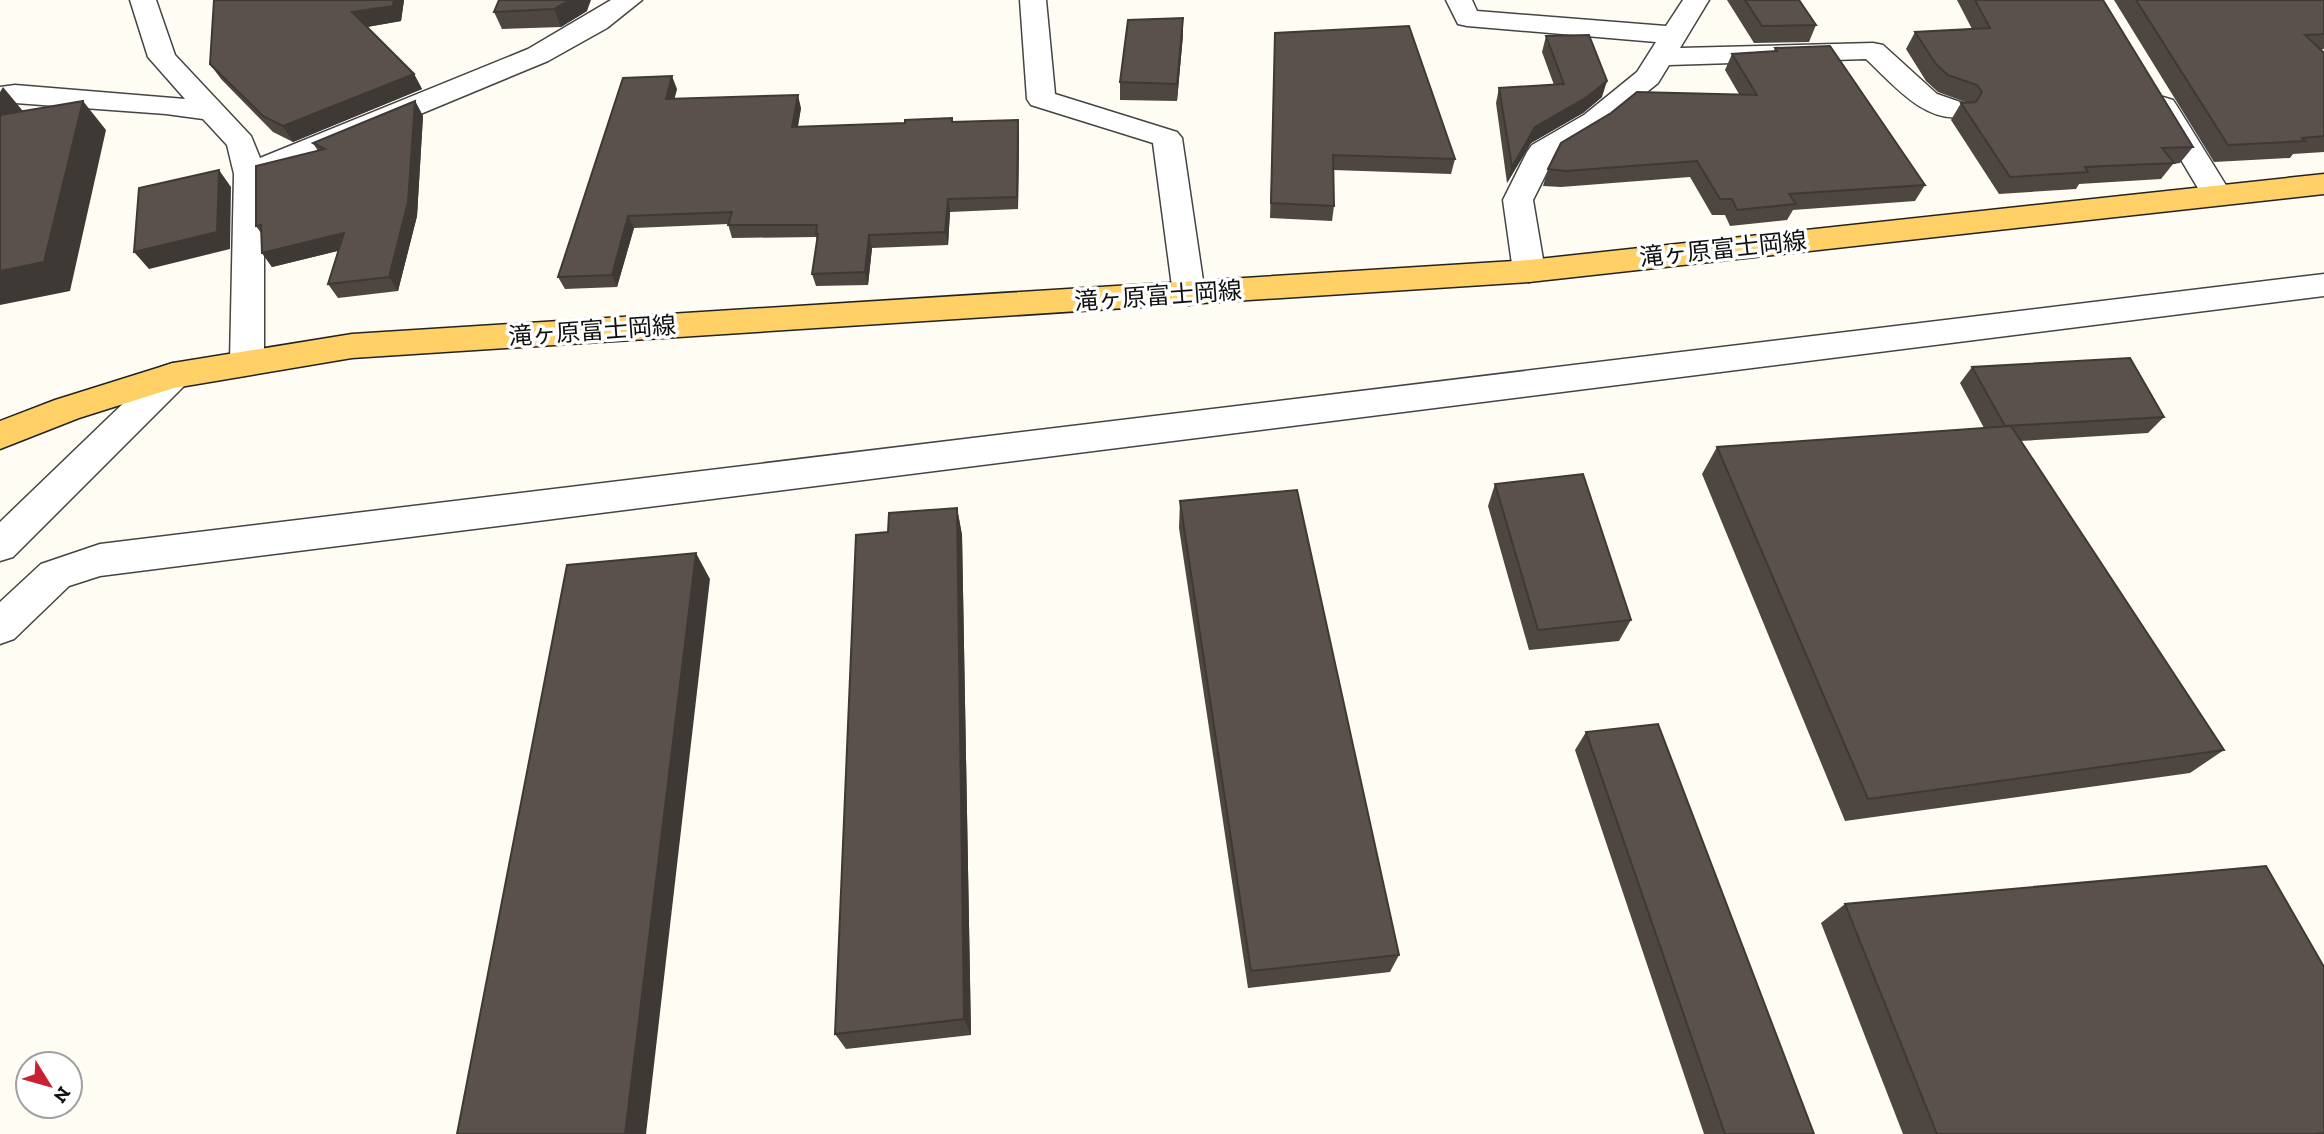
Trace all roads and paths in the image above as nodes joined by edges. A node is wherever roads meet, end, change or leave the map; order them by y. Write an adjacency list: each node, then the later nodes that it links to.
1 (144, 0): 10 (street)
2 (629, 0): 11 (street)
3 (1033, 0): 16 (street)
4 (1459, 0): 6 (street)
5 (1696, 0): 6 (street)
6 (1668, 46): 9 (street); 14 (street)
7 (2147, 80): 13 (street)
8 (0, 96): 10 (street)
9 (1956, 110)
10 (214, 112): 11 (street)
11 (248, 174): 17 (street)
12 (2324, 184): 13 (main road, 滝ヶ原富士岡線)
13 (2217, 195): 14 (main road, 滝ヶ原富士岡線)
14 (1529, 271): 16 (main road, 滝ヶ原富士岡線)
15 (2324, 285): 21 (street)
16 (1189, 294): 17 (main road, 滝ヶ原富士岡線)
17 (247, 362): 18 (main road, 滝ヶ原富士岡線)
18 (173, 376): 19 (main road, 滝ヶ原富士岡線); 20 (street)
19 (0, 435)
20 (0, 546)
21 (0, 626)

